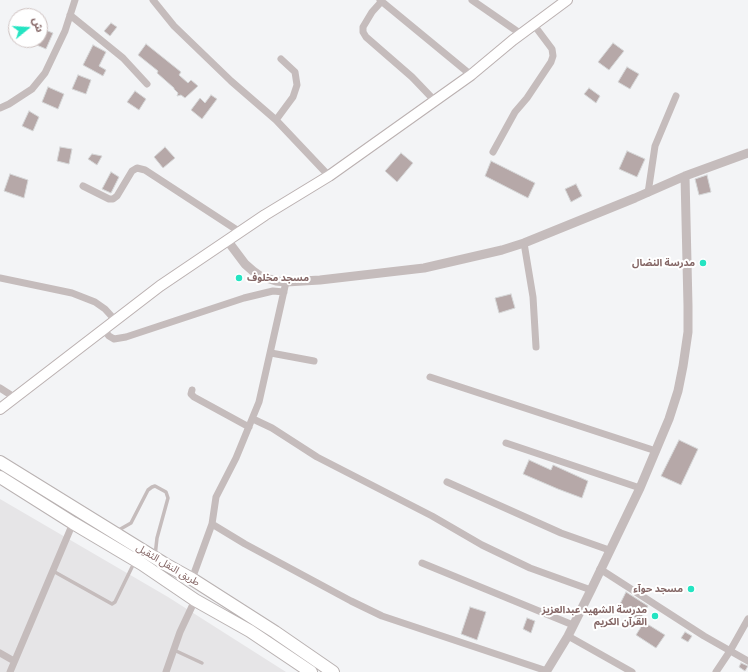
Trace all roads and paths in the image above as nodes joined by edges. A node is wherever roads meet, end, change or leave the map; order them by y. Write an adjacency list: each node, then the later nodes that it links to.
1 (75, 0): 6 (street)
2 (153, 0): 15 (street)
3 (472, 0): 8 (street)
4 (381, 1): 10 (street); 13 (street)
5 (564, 1): 7 (main road)
6 (70, 15): 11 (street); 14 (street)
7 (534, 24): 8 (main road); 16 (street)
8 (521, 34): 10 (main road)
9 (281, 59): 15 (street)
10 (471, 75): 13 (main road)
11 (147, 84)
12 (676, 96): 21 (street)
13 (434, 100): 18 (main road)
14 (0, 108)
15 (276, 120): 18 (street)
16 (493, 152)
17 (748, 153): 19 (street)
18 (329, 176): 22 (main road)
19 (684, 176): 21 (street); 41 (street)
20 (83, 186): 22 (street)
21 (648, 192): 24 (street)
22 (240, 232): 23 (main road)
23 (227, 240): 26 (street); 28 (main road)
24 (524, 243): 26 (street); 30 (street)
25 (0, 278): 28 (street)
26 (286, 282): 27 (street)
27 (284, 292): 29 (street); 31 (street)
28 (115, 320): 29 (main road)
29 (104, 330): 36 (main road)
30 (536, 347)
31 (271, 353): 32 (street); 38 (street)
32 (314, 361)
33 (430, 377): 41 (street)
34 (0, 388): 36 (street)
35 (192, 390): 39 (street)
36 (14, 398): 37 (main road)
37 (0, 409)
38 (253, 419): 39 (street); 56 (street)
39 (249, 427): 47 (street)
40 (506, 443): 45 (street)
41 (656, 450): 45 (street)
42 (0, 462): 48 (highway, طريق النقل الثقيل)
43 (0, 476): 46 (highway, طريق النقل الثقيل)
44 (447, 482): 49 (street)
45 (640, 488): 49 (street)
46 (73, 523): 51 (highway, طريق النقل الثقيل); 54 (street)
47 (212, 524): 55 (street); 67 (street)
48 (115, 532): 50 (highway, طريق النقل الثقيل); 50 (lane)
49 (609, 550): 53 (street)
50 (154, 557): 55 (highway, طريق النقل الثقيل)
51 (136, 560): 54 (lane); 57 (highway, طريق النقل الثقيل)
52 (422, 563): 59 (street)
53 (600, 569): 56 (street); 62 (street)
54 (53, 570): 64 (street)
55 (192, 579): 71 (highway, طريق النقل الثقيل)
56 (591, 590): 59 (street)
57 (195, 600): 61 (street); 70 (highway, طريق النقل الثقيل)
58 (748, 619): 62 (street)
59 (573, 625): 60 (street)
60 (568, 636): 67 (street); 72 (street)
61 (174, 650): 66 (lane); 69 (street)
62 (730, 651): 65 (street); 73 (street)
63 (0, 653): 64 (street)
64 (14, 661): 68 (street)
65 (748, 661)
66 (202, 663)
67 (547, 671)
68 (10, 672)
69 (166, 672)
70 (310, 672)
71 (333, 672)
72 (632, 672)
73 (716, 672)

